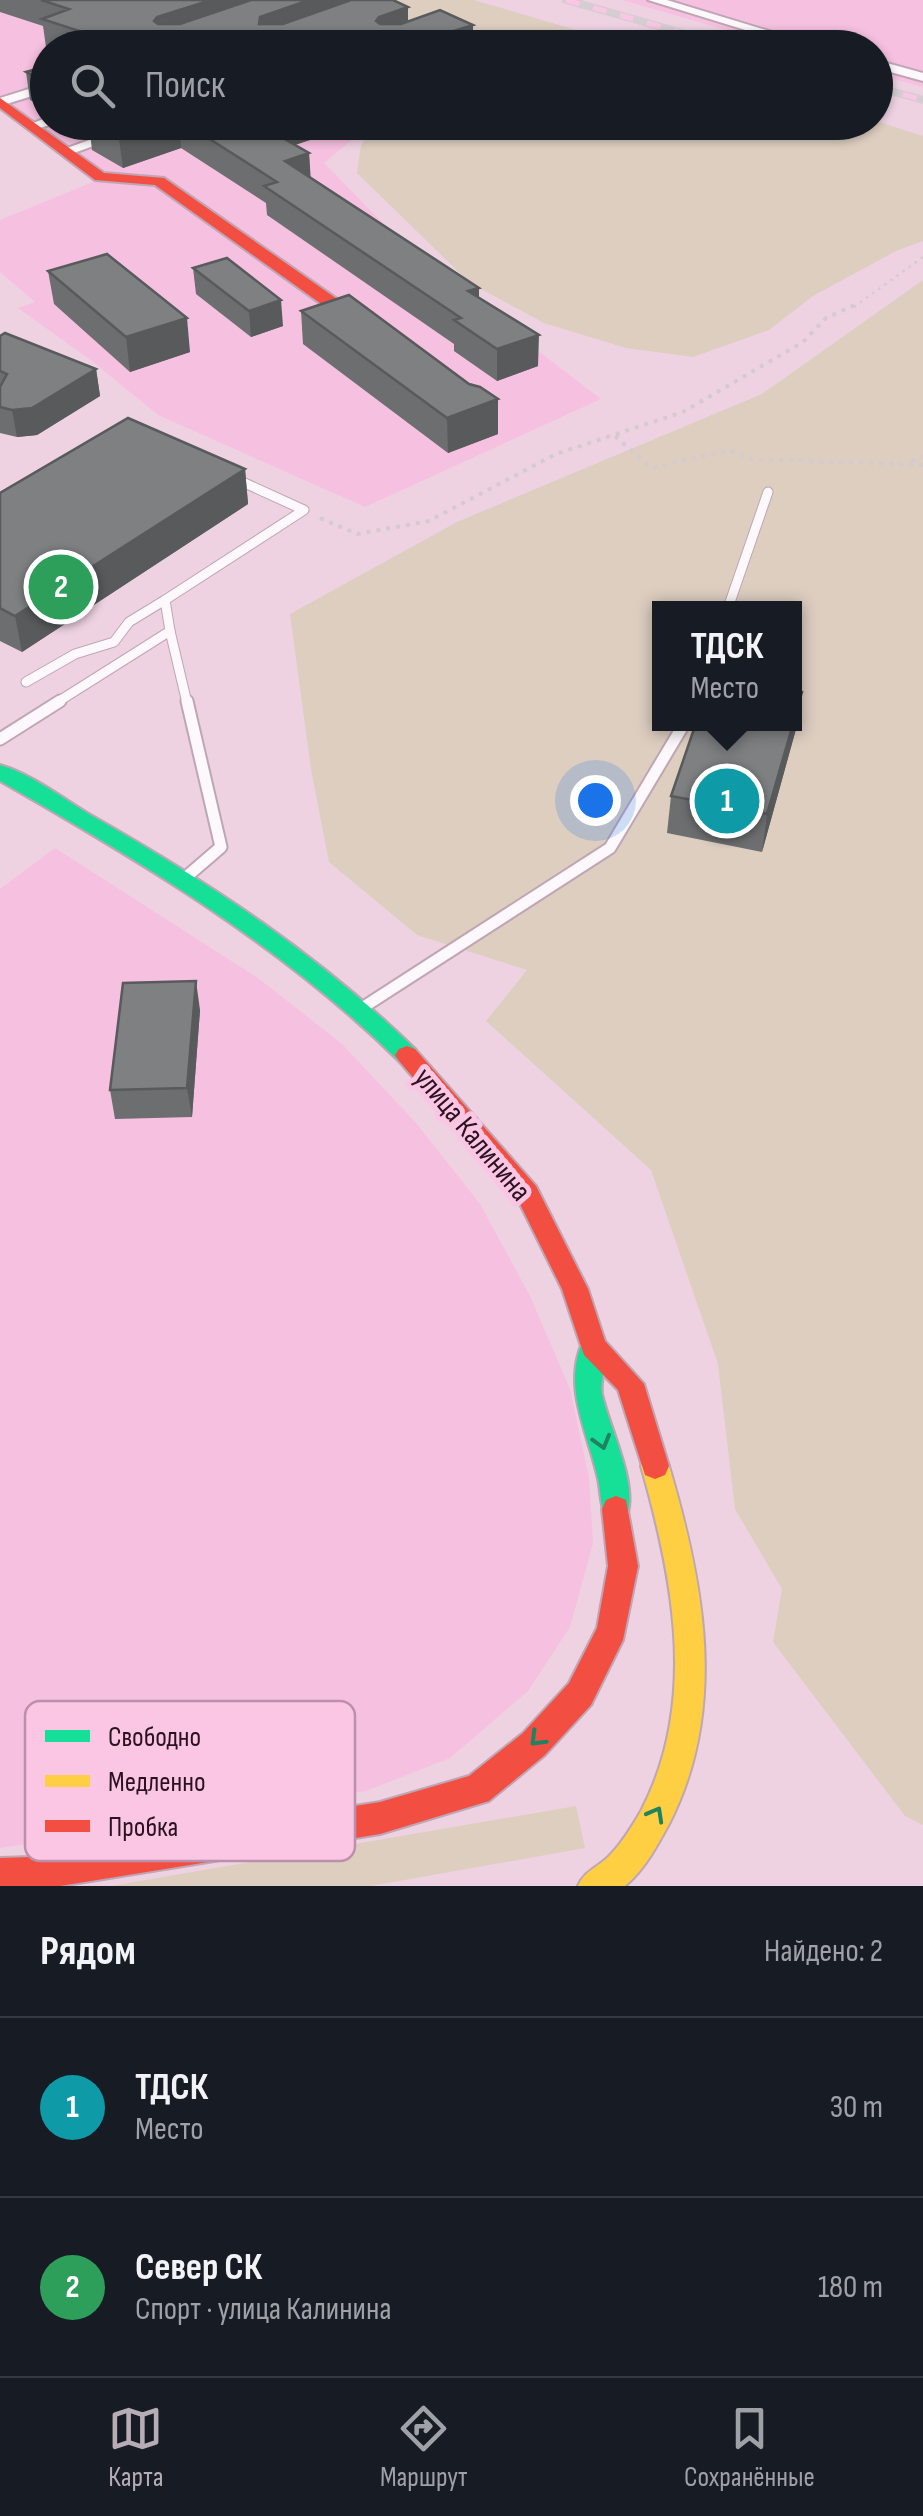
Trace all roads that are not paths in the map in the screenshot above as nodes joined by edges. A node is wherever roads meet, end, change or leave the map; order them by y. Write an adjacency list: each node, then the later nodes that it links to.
1 (654, 0): 2 (street)
2 (757, 30)
3 (893, 69): 4 (street)
4 (923, 78)
5 (30, 93): 6 (street)
6 (0, 102): 7 (main road)
7 (30, 118)
8 (55, 140): 10 (main road)
9 (99, 140): 10 (street)
10 (66, 151): 11 (main road)
11 (387, 336)
12 (217, 470): 14 (lane)
13 (768, 492): 15 (lane)
14 (165, 600): 16 (lane); 17 (lane)
15 (730, 601)
16 (170, 631): 19 (lane); 21 (lane)
17 (26, 682)
18 (680, 731): 22 (lane)
19 (0, 739)
20 (0, 772): 21 (main road, улица Калинина)
21 (185, 878): 22 (main road, улица Калинина)
22 (362, 1008): 23 (main road, улица Калинина)
23 (594, 1347): 24 (main road, one-way to 24); 27 (main road, улица Калинина, one-way to 23)
24 (355, 1822)
25 (113, 1861): 26 (main road, one-way to 26)
26 (0, 1876)
27 (595, 1886)

